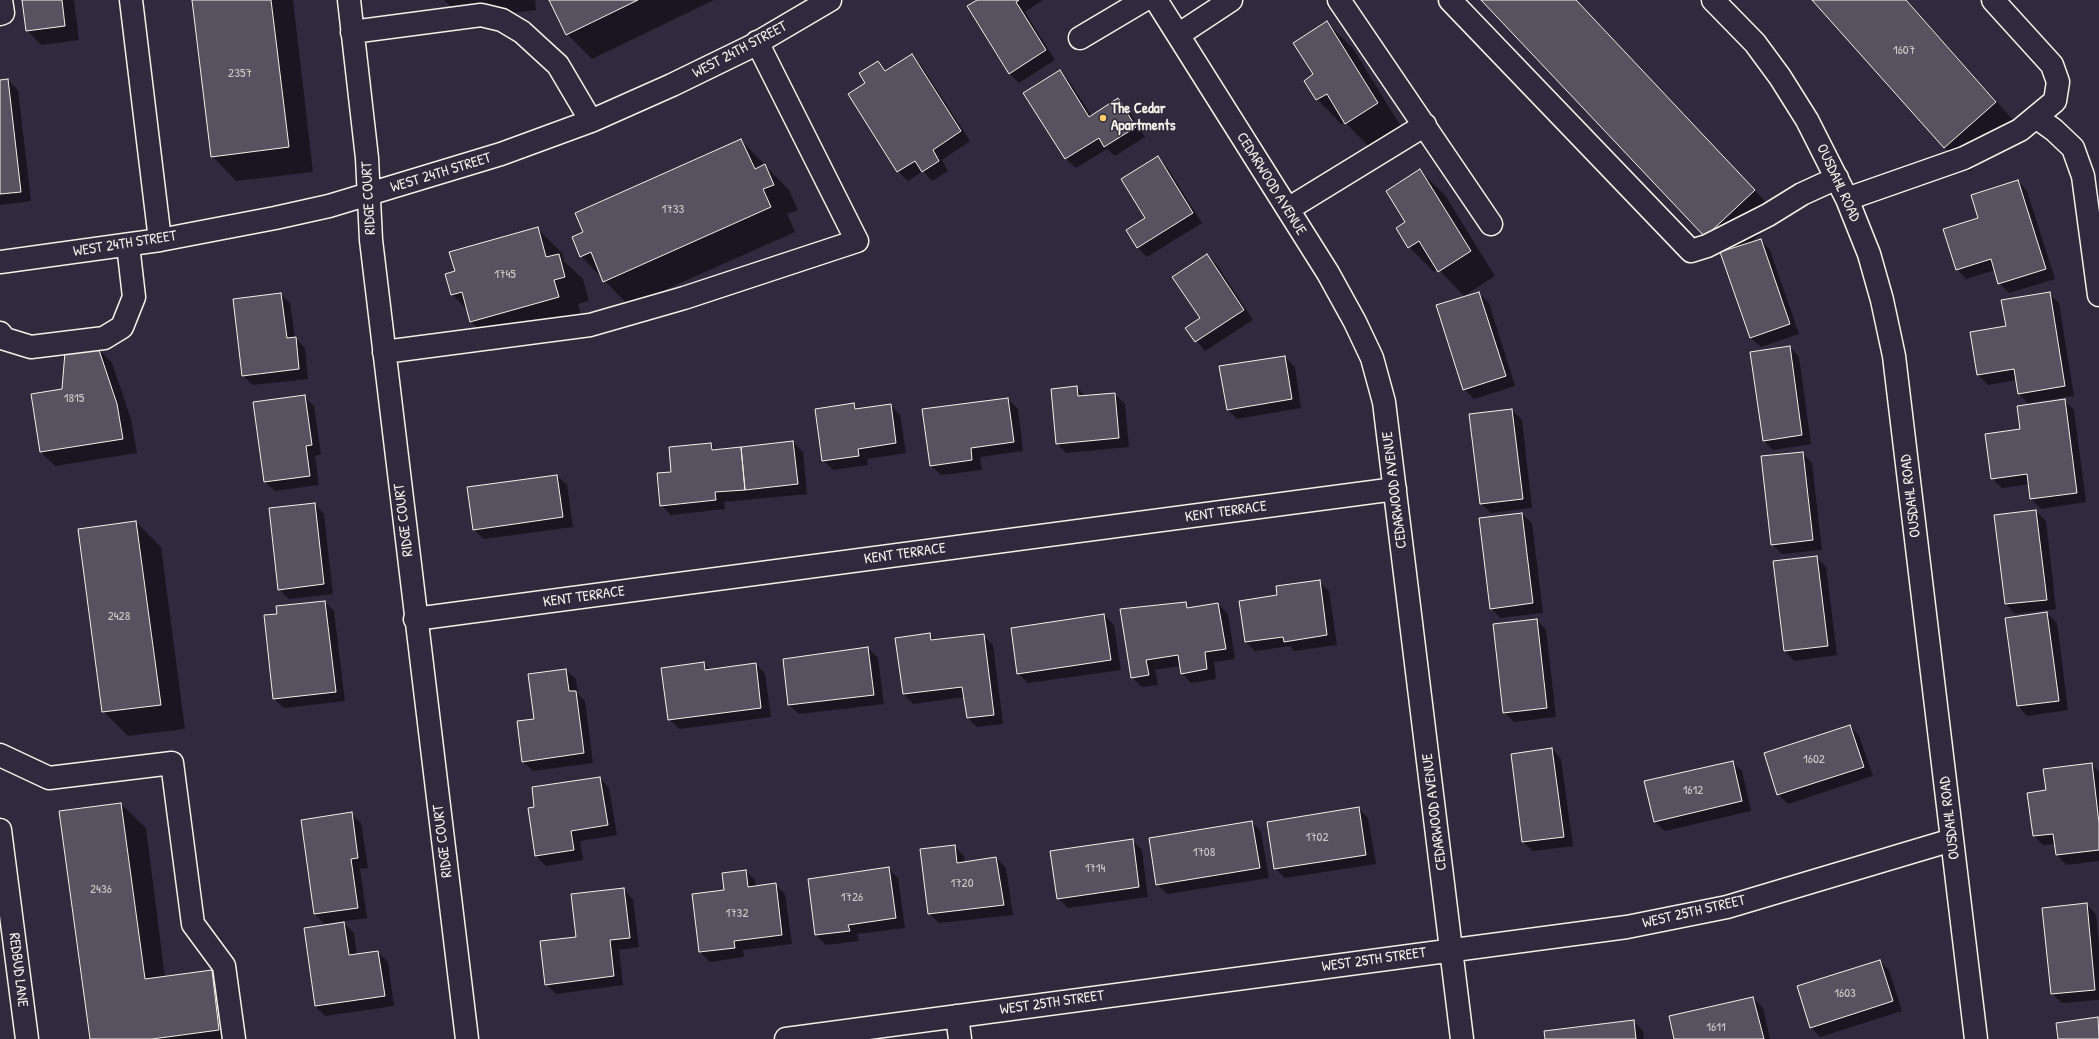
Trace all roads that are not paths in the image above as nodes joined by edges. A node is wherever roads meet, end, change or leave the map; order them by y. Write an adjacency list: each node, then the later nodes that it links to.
1 (1, 0): 12 (street)
2 (131, 0): 25 (street)
3 (349, 0): 13 (street, RIDGE COURT)
4 (830, 0): 16 (street, WEST 24TH STREET)
5 (1144, 0): 15 (street)
6 (1156, 0): 14 (street, CEDARWOOD AVENUE)
7 (1231, 0): 14 (street)
8 (1339, 0): 19 (street)
9 (1450, 0): 20 (street)
10 (1713, 0): 20 (street, OUSDAHL ROAD)
11 (1993, 0): 17 (street)
12 (0, 14)
13 (352, 32): 18 (street); 21 (street, RIDGE COURT)
14 (1178, 35): 23 (street, CEDARWOOD AVENUE)
15 (1080, 38)
16 (757, 42): 18 (street, WEST 24TH STREET); 30 (street)
17 (2036, 117): 22 (street); 28 (street)
18 (591, 121): 21 (street, WEST 24TH STREET)
19 (1425, 125): 23 (street); 24 (street)
20 (1837, 178): 22 (street, OUSDAHL ROAD)
21 (369, 194): 25 (street, WEST 24TH STREET); 30 (street, RIDGE COURT)
22 (1847, 199): 35 (street, OUSDAHL ROAD)
23 (1288, 209): 31 (street, CEDARWOOD AVENUE)
24 (1491, 224)
25 (160, 240): 26 (street, WEST 24TH STREET)
26 (128, 245): 27 (street, WEST 24TH STREET); 29 (street)
27 (0, 262)
28 (2099, 295)
29 (0, 333)
30 (384, 352): 32 (street, RIDGE COURT)
31 (1395, 489): 32 (street, KENT TERRACE); 36 (street, CEDARWOOD AVENUE)
32 (415, 619): 40 (street, RIDGE COURT)
33 (0, 755): 39 (street)
34 (0, 830): 38 (street, REDBUD LANE)
35 (1952, 840): 36 (street, WEST 25TH STREET); 44 (street, OUSDAHL ROAD)
36 (1452, 950): 37 (street, WEST 25TH STREET); 43 (street, CEDARWOOD AVENUE)
37 (957, 1016): 41 (street, WEST 25TH STREET); 42 (street)
38 (27, 1039)
39 (234, 1039)
40 (467, 1039)
41 (786, 1039)
42 (960, 1039)
43 (1462, 1039)
44 (1976, 1039)

